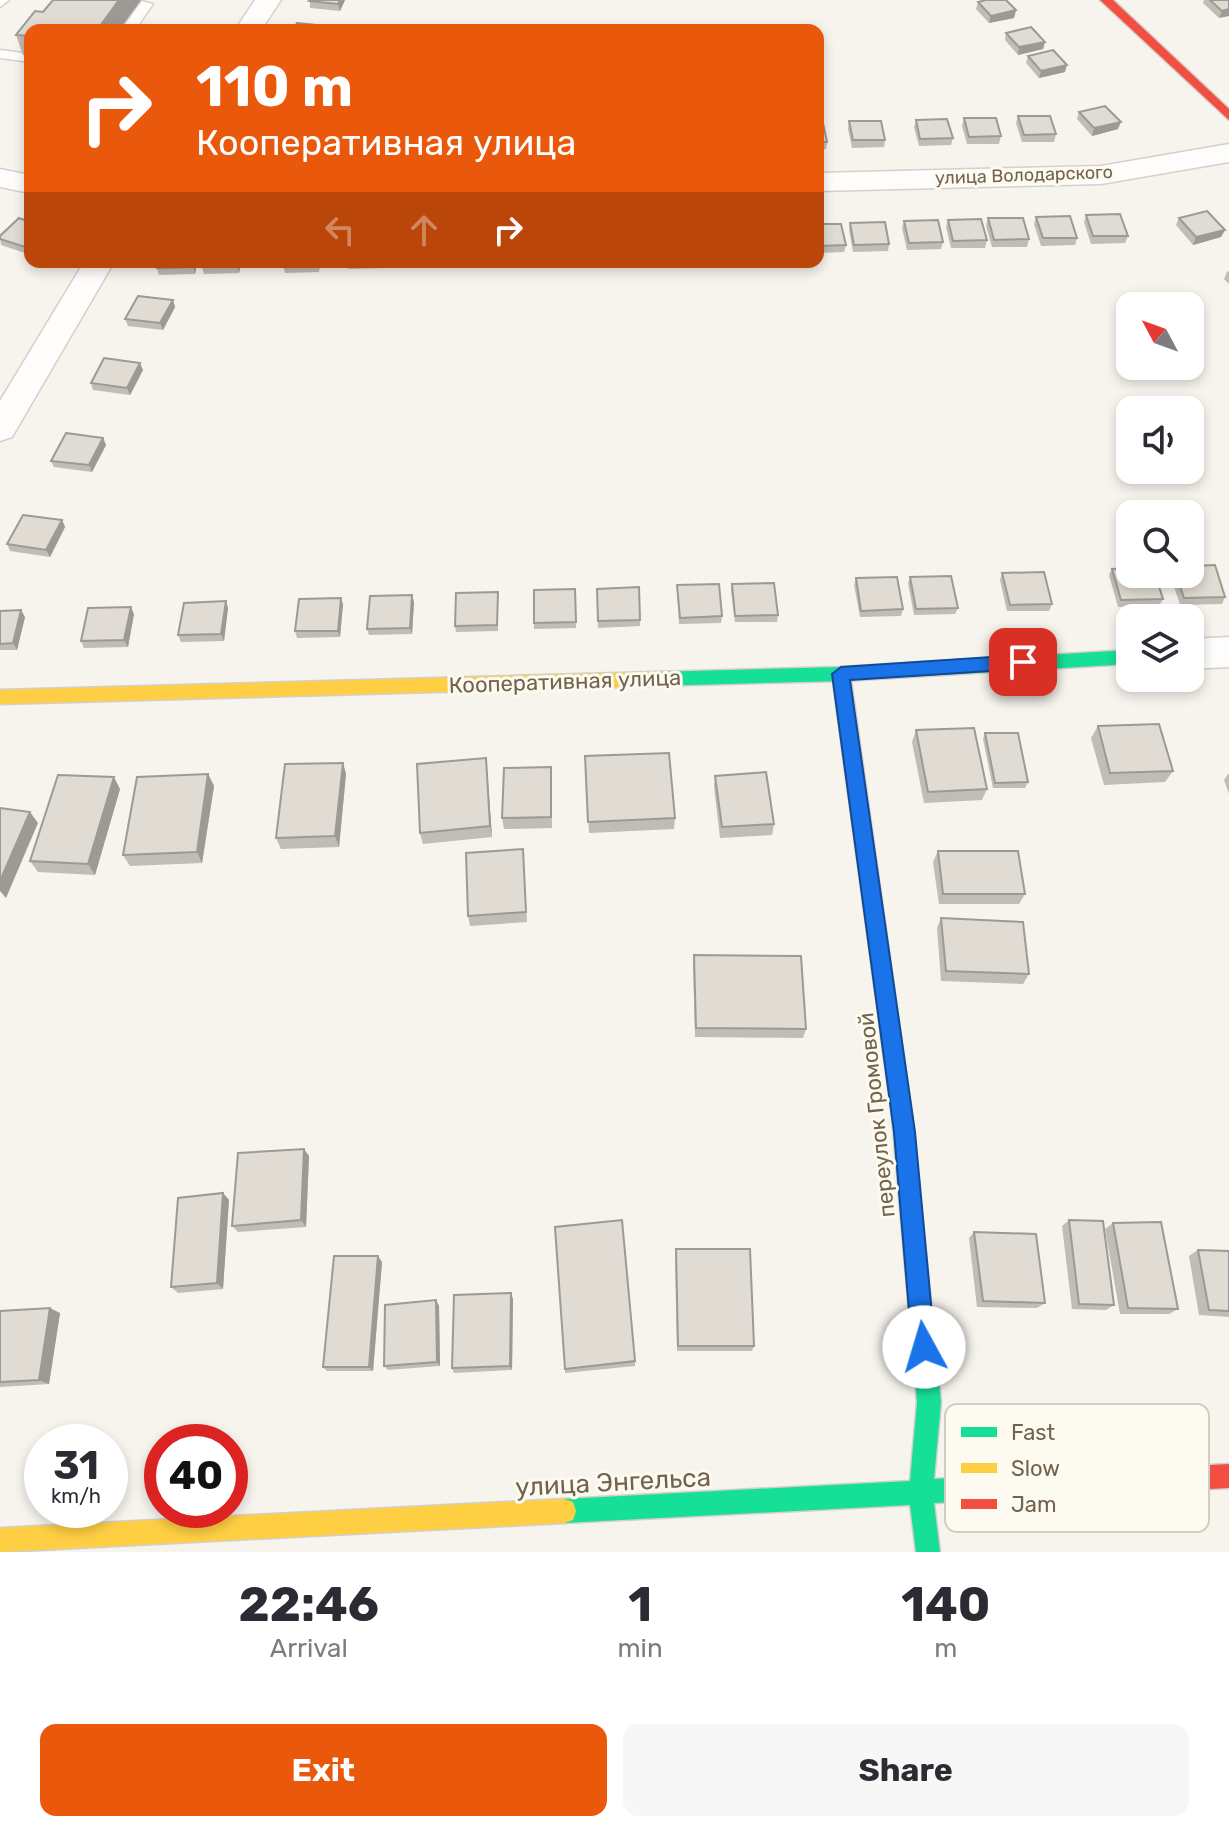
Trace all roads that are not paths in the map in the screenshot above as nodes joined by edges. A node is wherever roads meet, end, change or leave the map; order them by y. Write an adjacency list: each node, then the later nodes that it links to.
1 (268, 0): 5 (street)
2 (1106, 0): 8 (street)
3 (147, 4): 4 (lane)
4 (132, 24)
5 (252, 24)
6 (0, 54): 7 (lane)
7 (24, 57)
8 (1229, 116)
9 (1229, 153): 11 (street, улица Володарского)
10 (0, 178): 12 (street)
11 (824, 182)
12 (24, 183)
13 (95, 268): 14 (street)
14 (0, 429)
15 (1229, 652): 16 (street)
16 (1204, 653)
17 (1116, 658): 18 (street, Кооперативная улица)
18 (841, 674): 19 (street, Кооперативная улица); 23 (street, переулок Громовой)
19 (0, 697)
20 (1229, 1476): 21 (street, улица Энгельса)
21 (1209, 1477)
22 (945, 1491): 23 (street, улица Энгельса)
23 (921, 1492): 24 (street, улица Энгельса); 26 (street, переулок Громовой)
24 (260, 1539): 25 (street, улица Энгельса)
25 (0, 1540)
26 (928, 1552)

